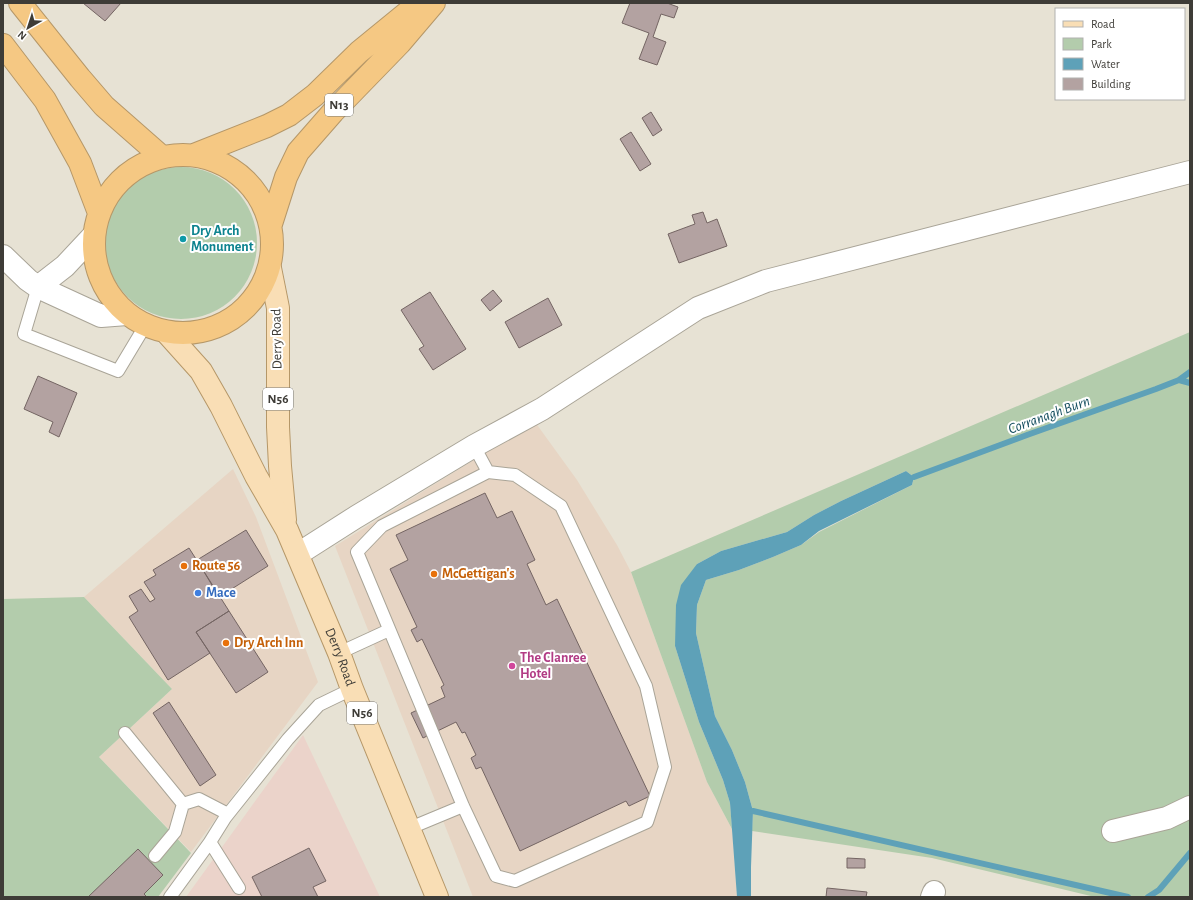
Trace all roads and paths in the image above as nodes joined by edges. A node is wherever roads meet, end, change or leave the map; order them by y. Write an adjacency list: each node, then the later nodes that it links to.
1 (20, 3): 6 (highway)
2 (419, 3): 5 (highway, N13)
3 (434, 3): 9 (highway, N13)
4 (3, 45): 8 (highway)
5 (194, 155): 6 (highway, N13); 9 (highway, N13)
6 (162, 157): 8 (highway, N13)
7 (1190, 172): 17 (street)
8 (99, 212): 10 (highway, N13)
9 (271, 224): 12 (highway, N13)
10 (94, 235): 13 (street); 14 (highway, N13)
11 (3, 256): 13 (street)
12 (270, 268): 16 (highway, N13); 19 (main road, Derry Road / N56)
13 (38, 287): 14 (street); 15 (lane)
14 (127, 314): 15 (highway, N13)
15 (145, 326): 16 (highway, N13)
16 (166, 332): 19 (main road, Derry Road / N56)
17 (474, 446): 18 (lane); 20 (street)
18 (488, 472): 21 (lane); 26 (lane)
19 (287, 530): 20 (main road, Derry Road / N56)
20 (298, 554): 22 (main road, Derry Road / N56)
21 (389, 630): 22 (lane); 26 (lane)
22 (338, 653): 23 (main road, Derry Road / N56)
23 (352, 689): 28 (lane); 29 (main road, Derry Road / N56)
24 (125, 733): 25 (lane)
25 (183, 804): 28 (lane); 32 (lane)
26 (463, 806): 29 (lane)
27 (1190, 808): 30 (street)
28 (228, 814): 31 (lane)
29 (410, 828): 35 (main road, Derry Road / N56)
30 (1113, 831)
31 (210, 842): 33 (lane); 34 (lane)
32 (155, 856)
33 (239, 888)
34 (170, 897)
35 (437, 897)

